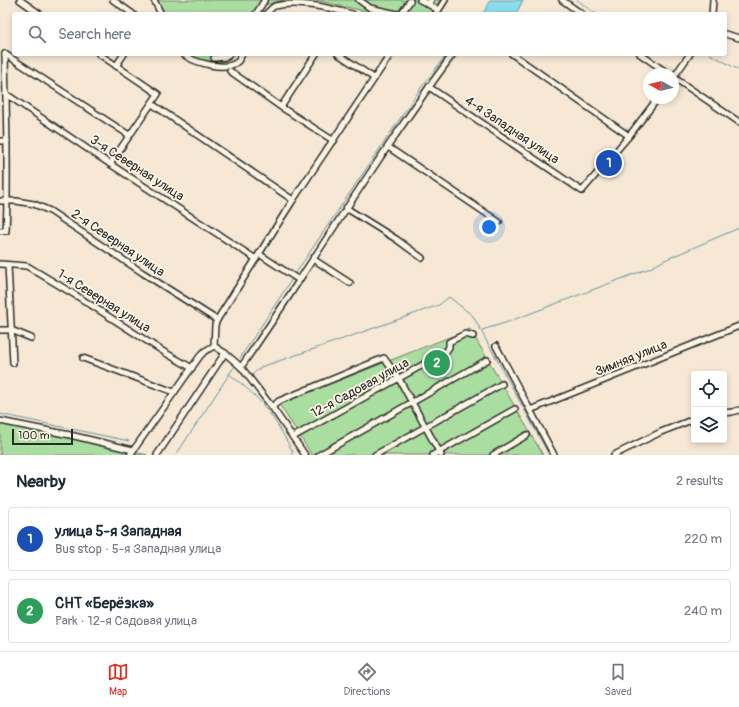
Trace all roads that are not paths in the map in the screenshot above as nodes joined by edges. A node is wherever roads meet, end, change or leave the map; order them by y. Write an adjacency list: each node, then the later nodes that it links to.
1 (20, 0): 12 (street)
2 (113, 0): 13 (street)
3 (154, 0): 14 (street)
4 (265, 0): 15 (street)
5 (359, 0): 18 (street)
6 (411, 0): 19 (street)
7 (420, 0): 11 (street)
8 (445, 0): 20 (street)
9 (562, 0): 21 (street)
10 (713, 0): 22 (street)
11 (429, 2): 20 (street)
12 (37, 12)
13 (130, 12)
14 (160, 12)
15 (257, 12)
16 (268, 12): 17 (street)
17 (344, 12)
18 (388, 12)
19 (402, 12)
20 (437, 12)
21 (579, 12)
22 (712, 12)
23 (727, 35): 24 (street)
24 (739, 38)
25 (102, 56): 38 (street)
26 (123, 56): 38 (street)
27 (185, 56): 29 (street)
28 (227, 56): 37 (street)
29 (241, 56)
30 (315, 56): 48 (street)
31 (341, 56): 42 (street)
32 (389, 56): 42 (street)
33 (452, 56): 44 (street)
34 (515, 56): 51 (street)
35 (643, 56): 39 (street)
36 (689, 56): 40 (street)
37 (214, 58)
38 (116, 66): 46 (street)
39 (660, 68)
40 (679, 69)
41 (230, 71): 48 (street)
42 (374, 78): 54 (street)
43 (679, 81): 49 (street)
44 (429, 87): 51 (street, 4-я Западная улица); 55 (street)
45 (6, 94): 50 (street); 53 (street); 56 (street, 3-я Северная улица)
46 (152, 104): 50 (street); 58 (street)
47 (653, 104): 51 (street)
48 (281, 107): 54 (street)
49 (739, 122)
50 (129, 135): 56 (street)
51 (629, 136)
52 (0, 141): 53 (street)
53 (7, 141): 57 (street)
54 (334, 141): 58 (street)
55 (388, 147): 60 (street); 61 (street)
56 (110, 164): 63 (street, 3-я Северная улица)
57 (7, 200): 59 (street, 2-я Северная улица); 62 (street); 70 (street, 2-я Северная улица)
58 (293, 200): 63 (street)
59 (0, 201)
60 (346, 208): 64 (street); 65 (street)
61 (499, 222)
62 (3, 231)
63 (258, 257): 68 (street, 3-я Северная улица); 70 (street)
64 (422, 258)
65 (313, 259): 68 (street); 69 (street)
66 (0, 264): 67 (street, 1-я Северная улица)
67 (8, 264): 73 (street); 83 (street, 1-я Северная улица)
68 (299, 280): 82 (street)
69 (350, 283)
70 (217, 320): 76 (street)
71 (739, 326): 90 (street, Зимняя улица)
72 (0, 330): 73 (street)
73 (11, 330): 75 (street); 81 (street)
74 (473, 336): 84 (street, 12-я Садовая улица)
75 (31, 338)
76 (214, 346): 78 (street); 83 (street)
77 (496, 346): 90 (street)
78 (225, 353): 82 (street); 101 (street)
79 (83, 358): 86 (street)
80 (487, 360): 87 (street)
81 (13, 363)
82 (241, 367): 88 (street)
83 (192, 368): 86 (street)
84 (399, 379): 87 (street); 88 (street); 97 (street, 12-я Садовая улица)
85 (502, 384): 95 (street)
86 (174, 392): 98 (street)
87 (412, 403): 95 (street); 103 (street)
88 (272, 406): 97 (street)
89 (515, 409): 99 (street)
90 (530, 410): 107 (street)
91 (739, 410): 92 (street)
92 (727, 413)
93 (691, 420): 100 (street)
94 (0, 421): 98 (street)
95 (426, 426): 99 (street); 104 (street)
96 (527, 435): 106 (street)
97 (293, 437): 102 (street)
98 (131, 452)
99 (440, 453): 105 (street)
100 (617, 454)
101 (157, 455)
102 (305, 455)
103 (319, 455)
104 (375, 455)
105 (433, 455)
106 (493, 455)
107 (554, 455)

